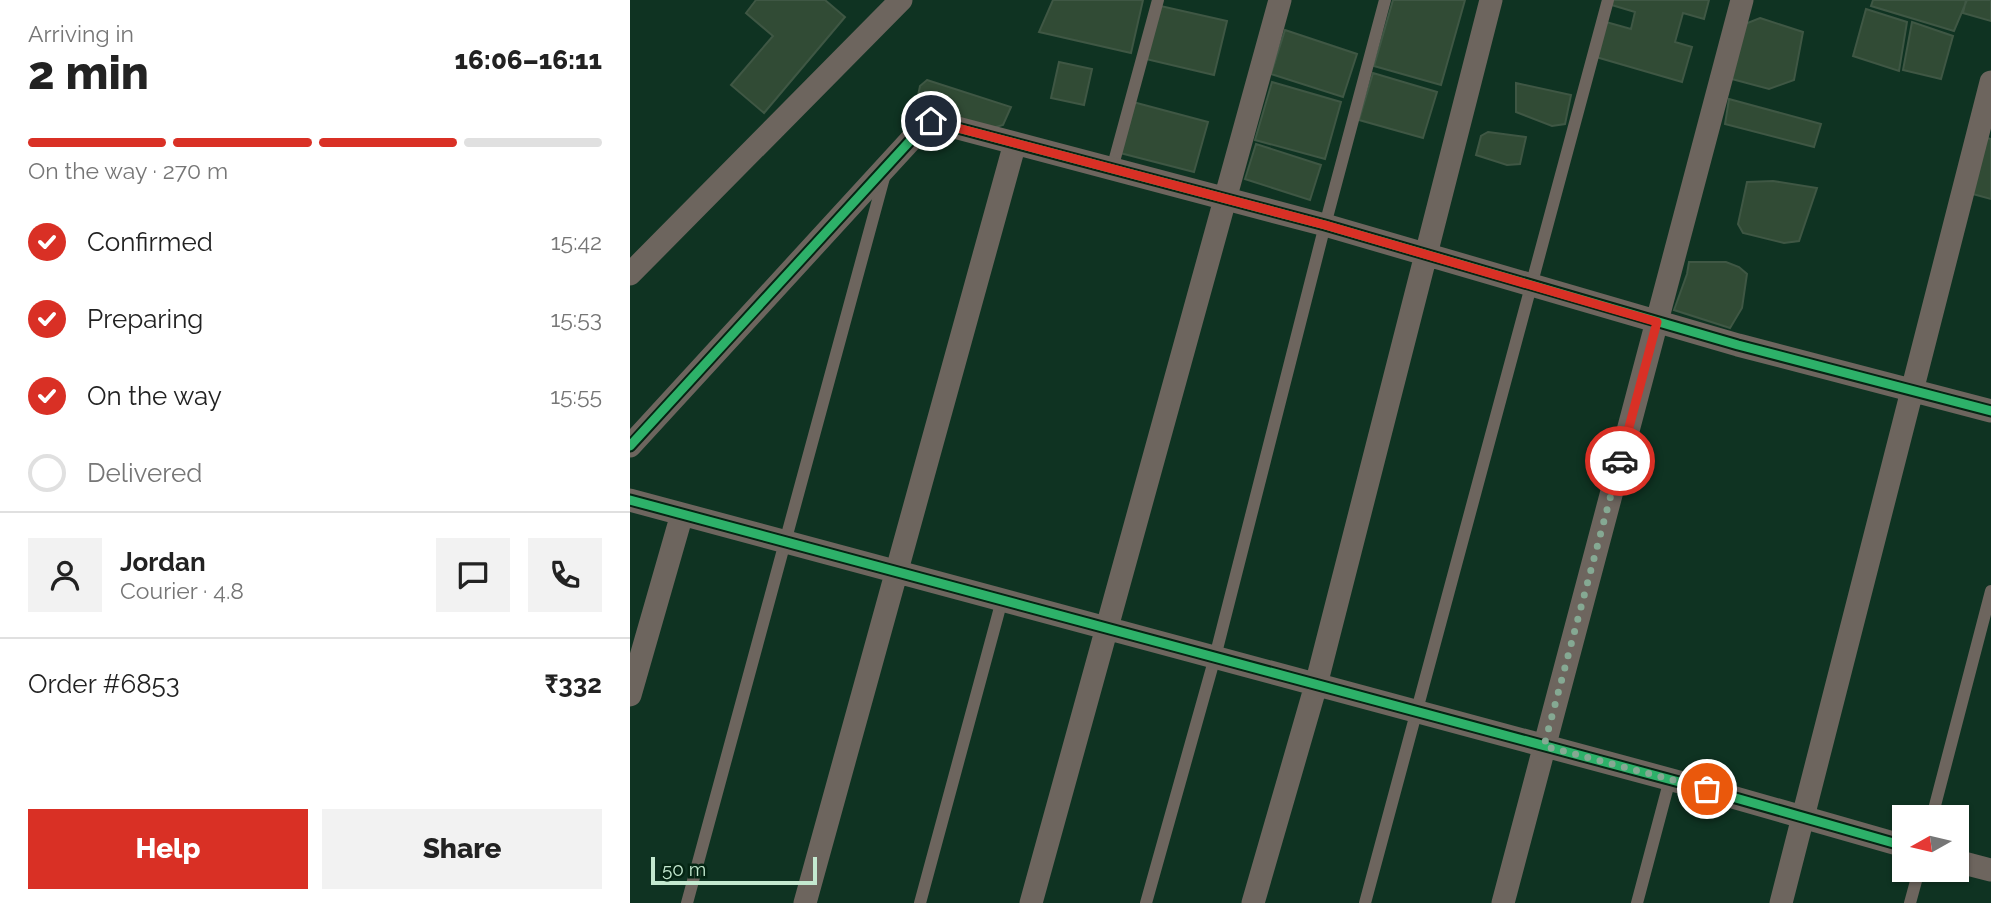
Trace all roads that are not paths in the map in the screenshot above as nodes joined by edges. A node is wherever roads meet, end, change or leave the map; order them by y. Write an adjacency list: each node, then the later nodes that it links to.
1 (901, 0): 15 (street)
2 (1158, 0): 11 (lane)
3 (1280, 0): 12 (street)
4 (1385, 0): 13 (lane)
5 (1491, 0): 14 (street)
6 (1608, 0): 16 (lane)
7 (1742, 0): 17 (street)
8 (1991, 82): 18 (street)
9 (1015, 143): 10 (street); 11 (street); 24 (street)
10 (888, 165): 20 (street); 23 (lane)
11 (1112, 169): 12 (street)
12 (1226, 199): 13 (street); 27 (street)
13 (1325, 225): 14 (street); 28 (lane)
14 (1426, 255): 16 (street); 29 (street)
15 (630, 274)
16 (1532, 286): 17 (street); 31 (lane)
17 (1657, 322): 18 (street); 32 (street)
18 (1912, 390): 19 (street); 35 (street)
19 (1991, 411)
20 (630, 446)
21 (630, 500): 22 (street)
22 (682, 514): 23 (street); 30 (street)
23 (785, 542): 24 (street); 40 (lane)
24 (897, 571): 26 (street); 41 (street)
25 (1991, 591): 34 (lane)
26 (1002, 600): 27 (street); 42 (lane)
27 (1107, 628): 28 (street); 43 (street)
28 (1215, 657): 29 (street); 44 (lane)
29 (1317, 685): 31 (street); 45 (street)
30 (630, 695)
31 (1417, 712): 32 (street); 46 (lane)
32 (1544, 746): 33 (street); 47 (street)
33 (1670, 779): 35 (street); 48 (lane)
34 (1935, 805)
35 (1803, 817): 36 (street); 49 (street)
36 (1892, 843)
37 (1969, 864): 38 (street)
38 (1991, 870)
39 (1916, 882): 50 (lane)
40 (687, 903)
41 (805, 903)
42 (920, 903)
43 (1031, 903)
44 (1146, 903)
45 (1253, 903)
46 (1365, 903)
47 (1503, 903)
48 (1637, 903)
49 (1781, 903)
50 (1910, 903)

